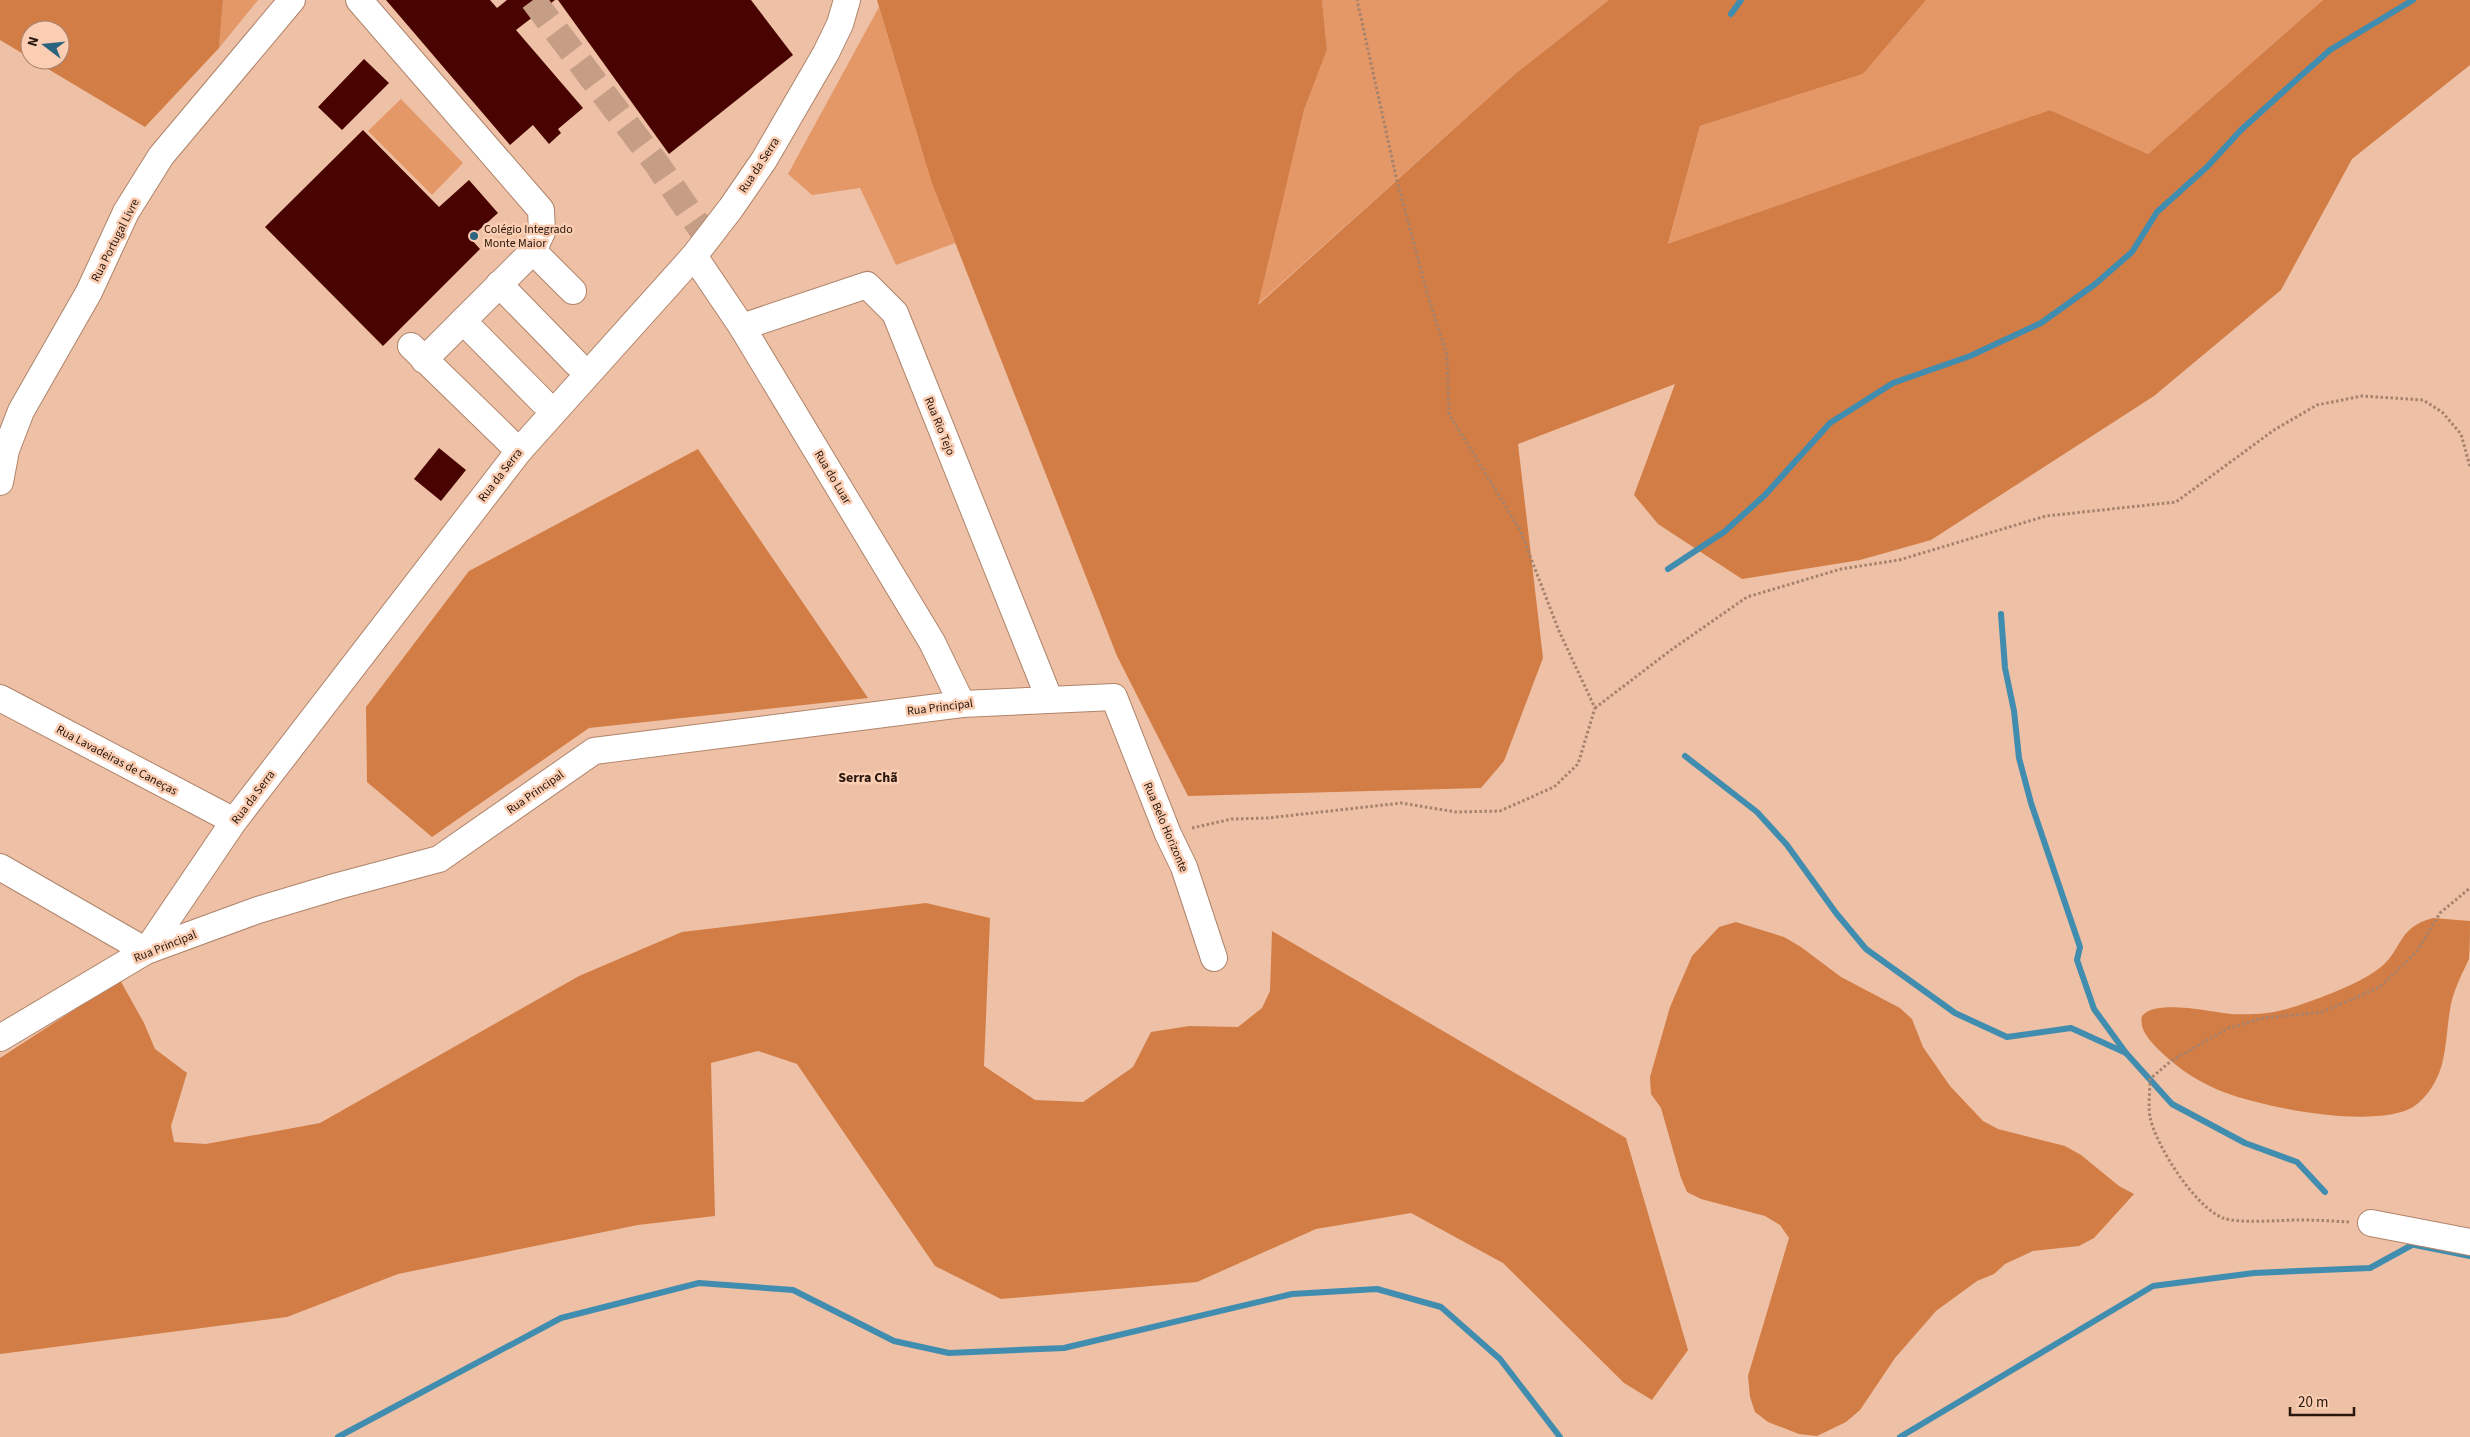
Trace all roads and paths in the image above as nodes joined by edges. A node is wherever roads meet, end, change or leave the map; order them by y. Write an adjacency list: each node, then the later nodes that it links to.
1 (292, 0): 15 (street, Rua Portugal Livre)
2 (359, 0): 6 (street)
3 (847, 0): 5 (street, Rua da Serra)
4 (1357, 0): 20 (path)
5 (700, 247): 10 (street, Rua do Luar); 13 (street, Rua da Serra)
6 (533, 251): 7 (street); 8 (street)
7 (499, 284): 9 (street); 11 (street)
8 (573, 291)
9 (463, 321): 12 (street); 13 (street)
10 (742, 327): 18 (street, Rua Rio Tejo); 19 (street, Rua do Luar)
11 (577, 364)
12 (542, 401)
13 (519, 451): 21 (street, Rua da Serra)
14 (2470, 467): 20 (path)
15 (0, 482)
16 (1114, 696): 18 (street, Rua Principal); 22 (street, Rua Belo Horizonte)
17 (0, 698): 21 (street, Rua Lavadeiras de Caneças)
18 (1049, 698): 19 (street, Rua Principal)
19 (962, 704): 25 (street, Rua Principal)
20 (1595, 708): 22 (path)
21 (234, 821): 25 (street, Rua da Serra)
22 (1168, 834): 26 (street, Rua Belo Horizonte)
23 (0, 867): 25 (street)
24 (2470, 888): 28 (path)
25 (146, 951): 27 (street, Rua Principal)
26 (1214, 958)
27 (0, 1038)
28 (2359, 1223): 29 (street)
29 (2470, 1242)

